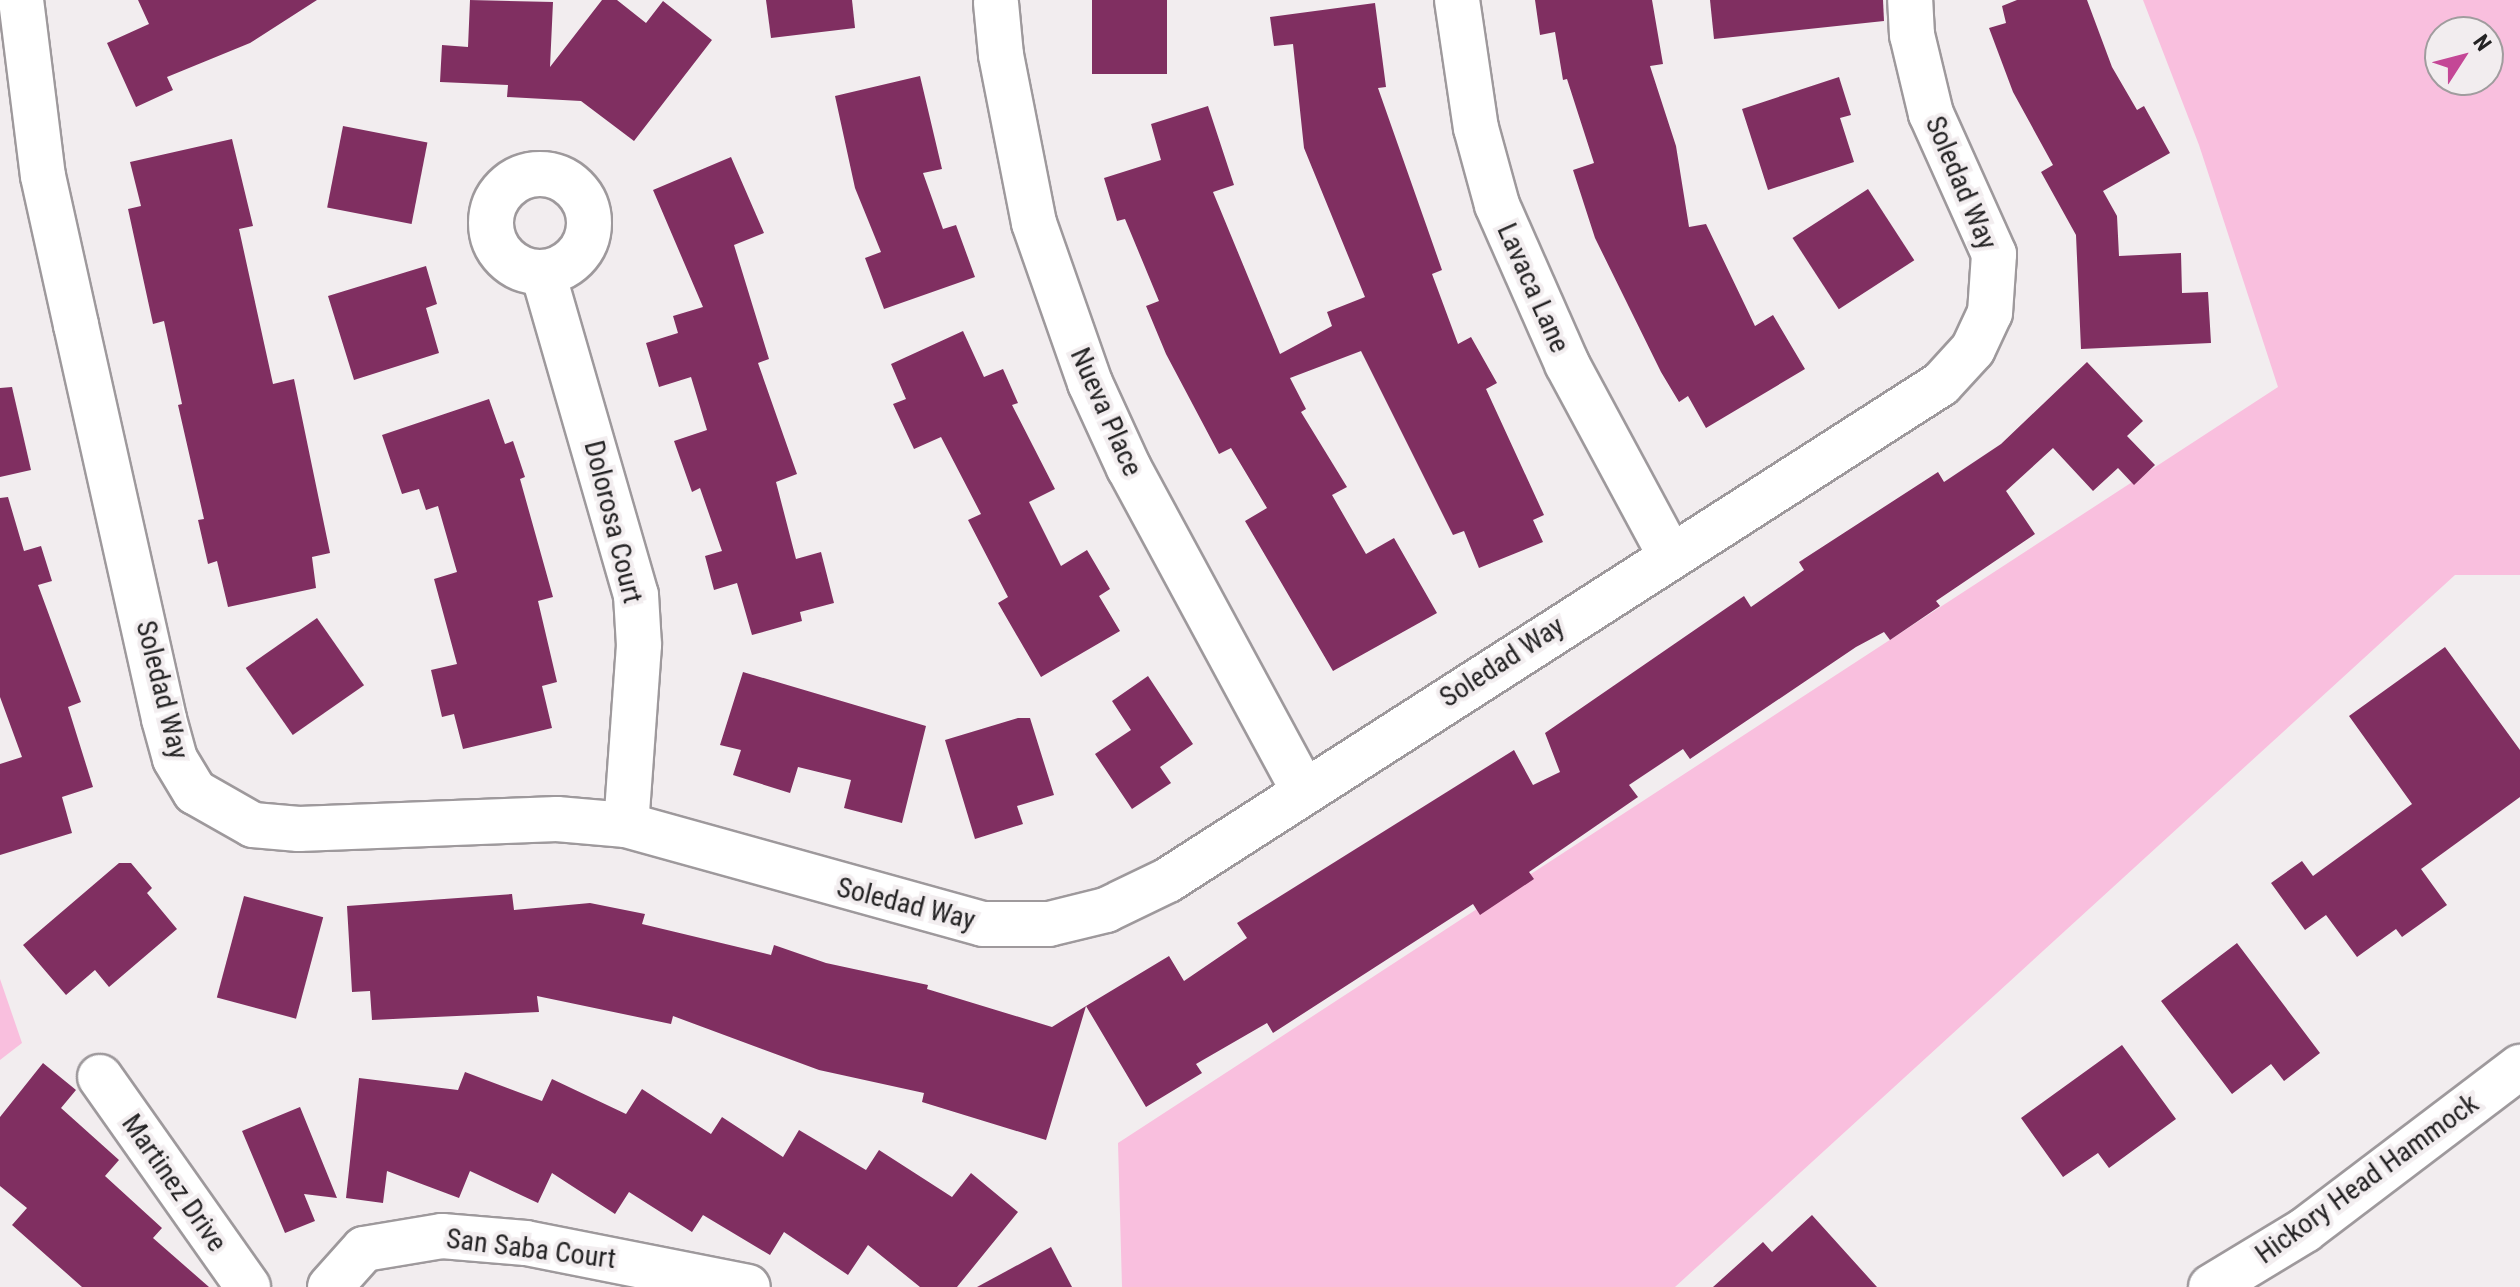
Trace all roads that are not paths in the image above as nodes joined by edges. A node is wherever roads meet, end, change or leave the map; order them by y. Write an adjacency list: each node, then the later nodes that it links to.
1 (21, 0): 6 (street, Soledad Way)
2 (1457, 0): 8 (street, Lavaca Lane)
3 (1910, 0): 8 (street, Soledad Way)
4 (991, 1): 9 (street, Nueva Place)
5 (0, 49): 6 (street, Soledad Way)
6 (43, 176): 10 (street, Soledad Way)
7 (543, 273): 10 (street, Dolorosa Court)
8 (1670, 555): 9 (street, Soledad Way)
9 (1303, 790): 10 (street, Soledad Way)
10 (626, 825)
11 (2520, 1067): 16 (street, Hickory Head Hammock)
12 (100, 1077): 13 (street, Martinez Drive)
13 (248, 1287)
14 (330, 1287): 15 (street, San Saba Court)
15 (748, 1287)
16 (2211, 1287)

